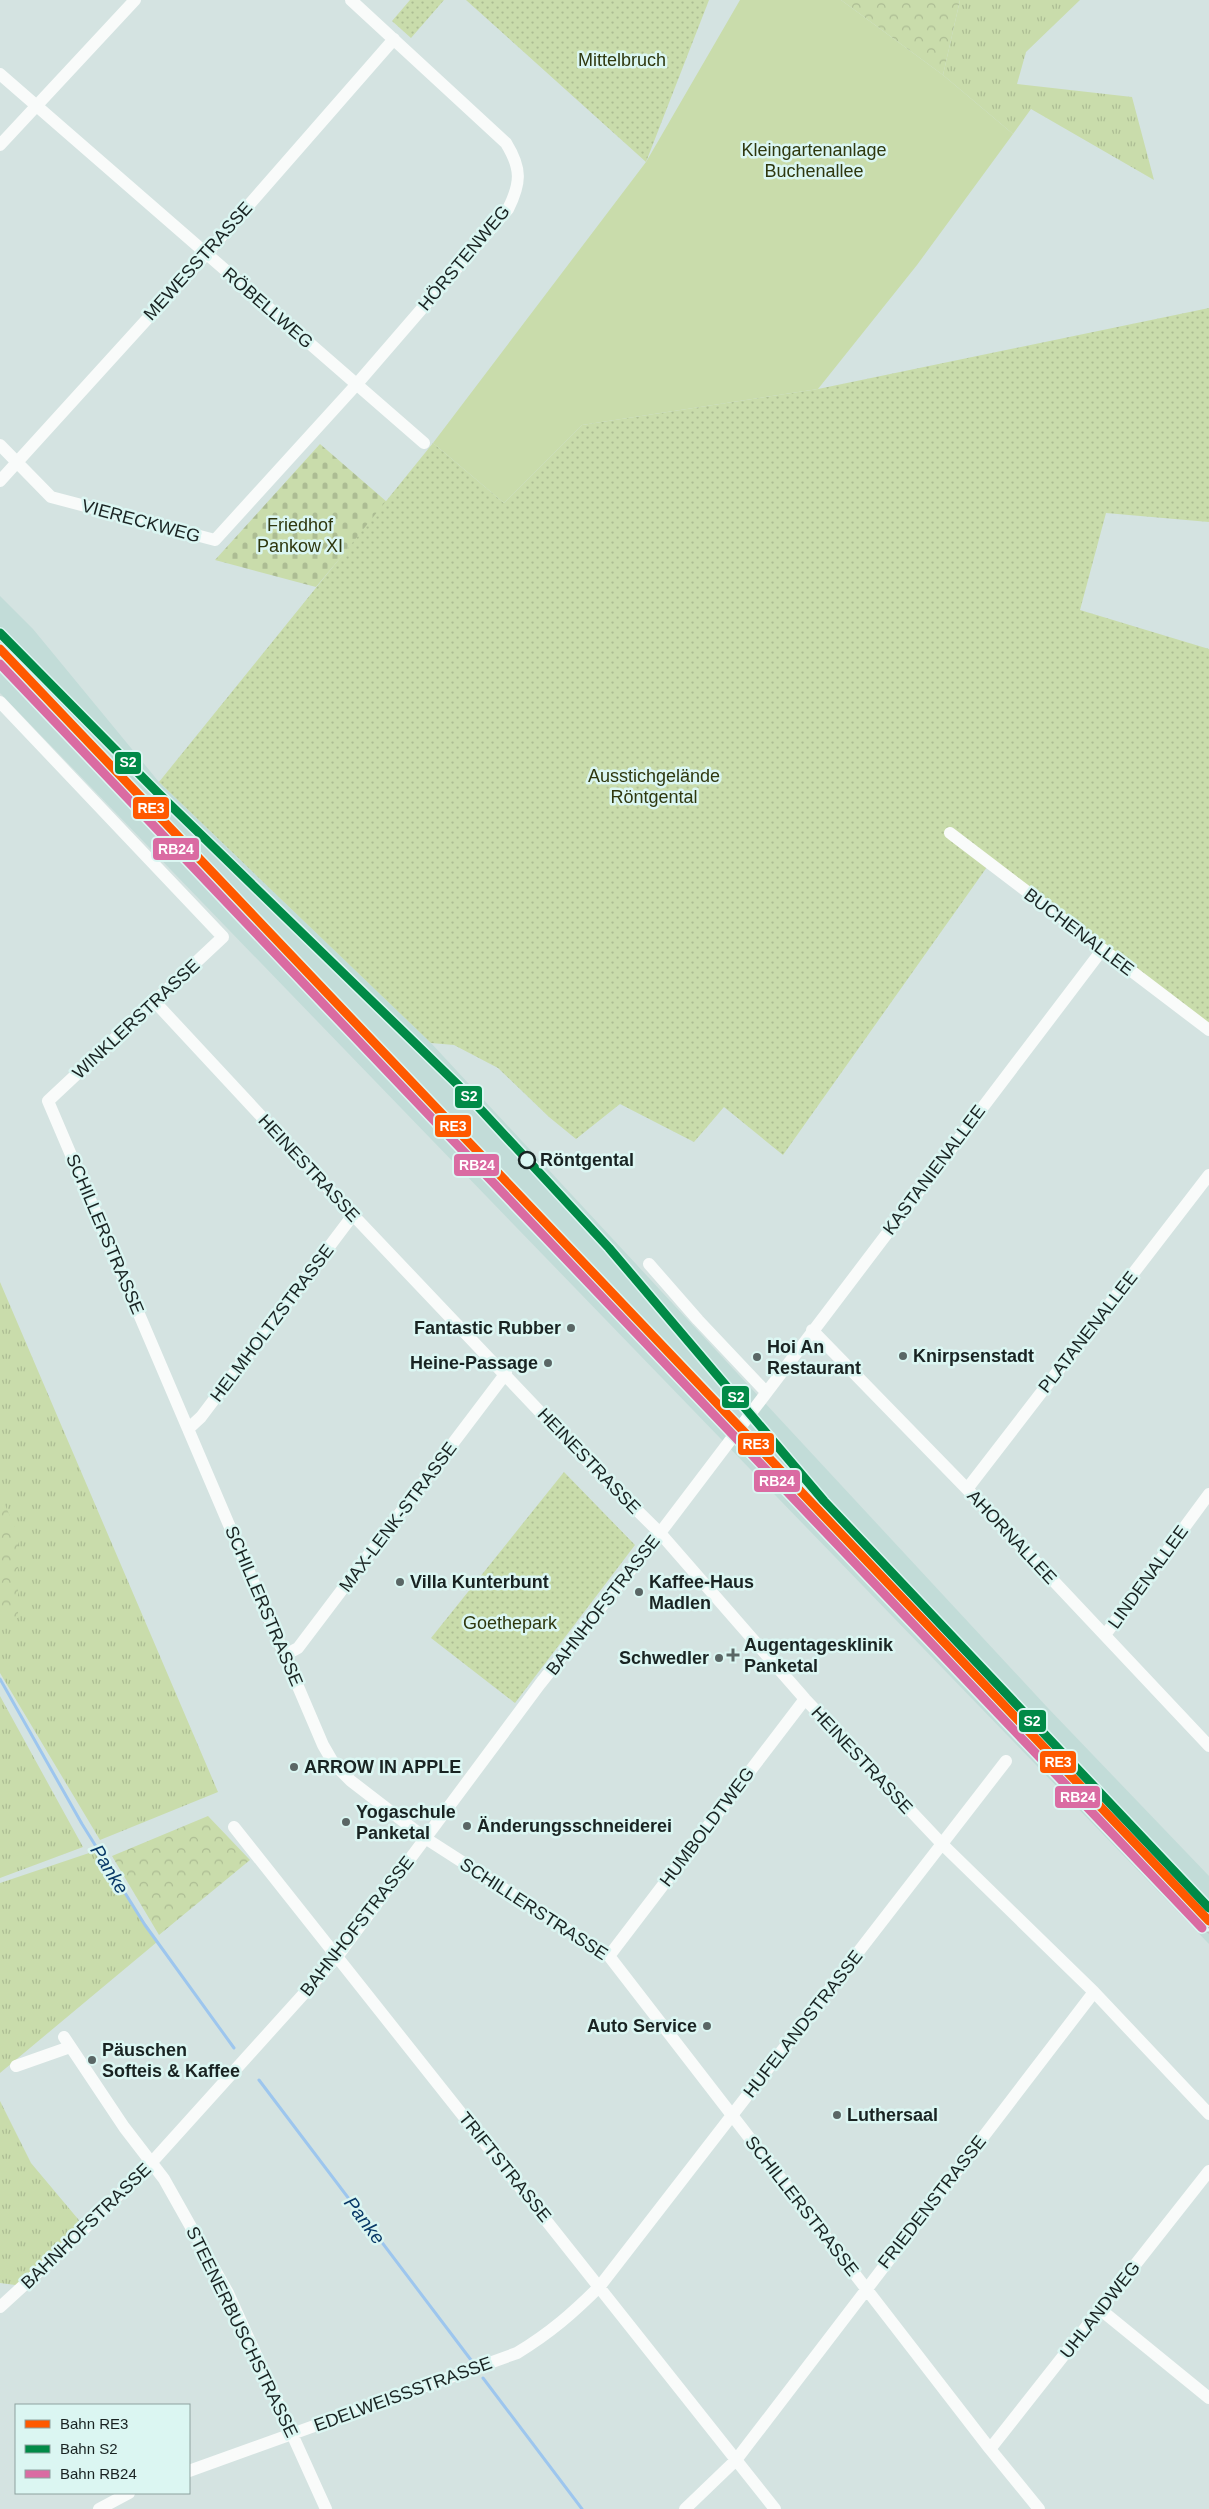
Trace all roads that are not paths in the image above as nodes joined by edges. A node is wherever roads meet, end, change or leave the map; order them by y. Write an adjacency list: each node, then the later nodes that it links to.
1 (136, 0): 5 (street)
2 (352, 0): 3 (street, HÖRSTENWEG)
3 (394, 39): 7 (street, MEWESSTRASSE); 8 (street, HÖRSTENWEG)
4 (0, 74): 5 (street, RÖBELLWEG)
5 (36, 105): 6 (street); 7 (street, RÖBELLWEG)
6 (0, 145)
7 (206, 254): 8 (street, RÖBELLWEG); 11 (street, MEWESSTRASSE)
8 (356, 385): 9 (street, RÖBELLWEG); 11 (street, VIERECKWEG)
9 (424, 444)
10 (0, 445): 11 (street, VIERECKWEG)
11 (17, 462): 12 (street, MEWESSTRASSE)
12 (0, 482)
13 (0, 702): 16 (street, WINKLERSTRASSE)
14 (950, 833): 15 (street, BUCHENALLEE)
15 (1102, 950): 17 (street, BUCHENALLEE); 22 (street, KASTANIENALLEE)
16 (155, 1002): 18 (street, WINKLERSTRASSE); 20 (street, HEINESTRASSE)
17 (1209, 1030)
18 (48, 1101): 25 (street, SCHILLERSTRASSE)
19 (1209, 1175): 26 (street, PLATANENALLEE)
20 (353, 1215): 23 (street, HEINESTRASSE); 25 (street, HELMHOLTZSTRASSE)
21 (649, 1264): 24 (street)
22 (812, 1330): 24 (street, KASTANIENALLEE); 26 (street, AHORNALLEE)
23 (506, 1373): 28 (street, HEINESTRASSE); 30 (street, MAX-LENK-STRASSE)
24 (766, 1392): 28 (street, BAHNHOFSTRASSE)
25 (188, 1429): 30 (street, SCHILLERSTRASSE)
26 (967, 1490): 29 (street, AHORNALLEE)
27 (1209, 1494): 29 (street, LINDENALLEE)
28 (660, 1533): 31 (street, HEINESTRASSE); 35 (street, BAHNHOFSTRASSE)
29 (1105, 1635): 32 (street, AHORNALLEE)
30 (285, 1655): 35 (street, SCHILLERSTRASSE)
31 (805, 1699): 36 (street, HEINESTRASSE); 37 (street, HUMBOLDTWEG)
32 (1209, 1746)
33 (1006, 1761): 36 (street, HUFELANDSTRASSE)
34 (234, 1827): 38 (street, TRIFTSTRASSE)
35 (425, 1838): 37 (street, SCHILLERSTRASSE); 38 (street, BAHNHOFSTRASSE)
36 (942, 1844): 39 (street, HEINESTRASSE); 42 (street, HUFELANDSTRASSE)
37 (609, 1956): 42 (street, SCHILLERSTRASSE)
38 (337, 1957): 43 (street, BAHNHOFSTRASSE); 45 (street, TRIFTSTRASSE)
39 (1094, 1992): 41 (street, HEINESTRASSE); 46 (street, FRIEDENSTRASSE)
40 (16, 2066): 43 (street, STEENERBUSCHSTRASSE)
41 (1209, 2114)
42 (732, 2117): 45 (street, HUFELANDSTRASSE); 46 (street, SCHILLERSTRASSE)
43 (152, 2162): 47 (street, BAHNHOFSTRASSE); 50 (street, STEENERBUSCHSTRASSE)
44 (1209, 2171): 48 (street, UHLANDWEG)
45 (600, 2286): 50 (street, EDELWEISSSTRASSE); 52 (street, TRIFTSTRASSE)
46 (866, 2287): 51 (street, SCHILLERSTRASSE); 52 (street, FRIEDENSTRASSE)
47 (0, 2307)
48 (1101, 2310): 49 (street); 51 (street, UHLANDWEG)
49 (1209, 2398)
50 (292, 2433): 53 (street, EDELWEISSSTRASSE); 56 (street, STEENERBUSCHSTRASSE)
51 (990, 2449): 59 (street, SCHILLERSTRASSE)
52 (736, 2460): 57 (street, FRIEDENSTRASSE); 58 (street, TRIFTSTRASSE)
53 (190, 2471)
54 (127, 2494): 55 (street)
55 (99, 2509)
56 (326, 2509)
57 (685, 2509)
58 (775, 2509)
59 (1039, 2509)

